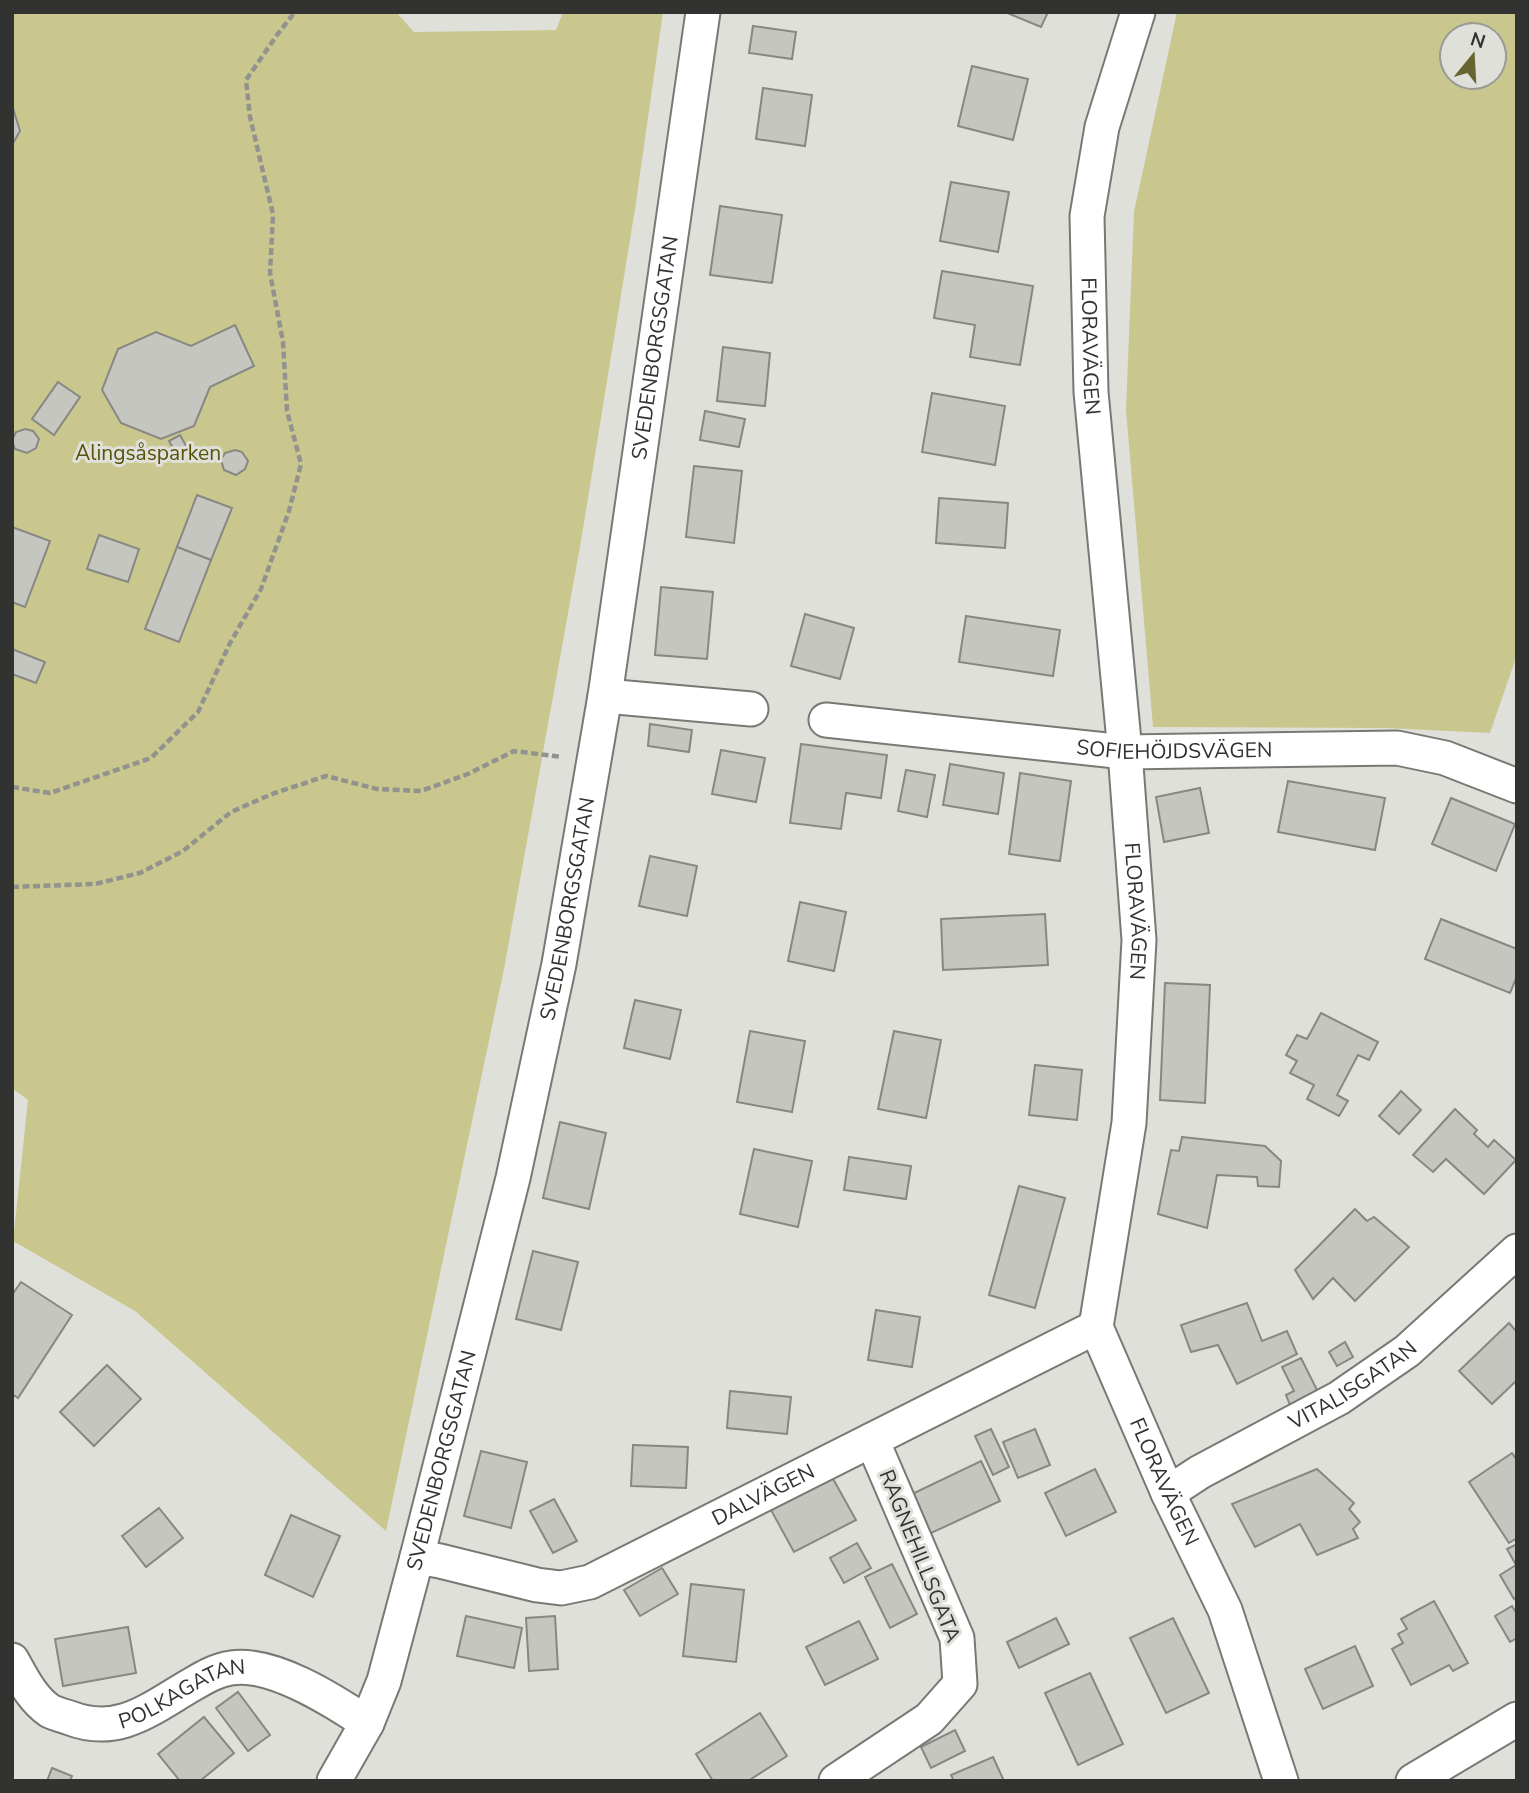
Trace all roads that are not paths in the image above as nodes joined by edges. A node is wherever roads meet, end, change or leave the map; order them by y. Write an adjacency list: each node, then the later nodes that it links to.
1 (703, 12): 3 (street, SVEDENBORGSGATAN)
2 (1138, 12): 6 (street, FLORAVÄGEN)
3 (605, 696): 4 (street); 12 (street, SVEDENBORGSGATAN)
4 (751, 709)
5 (826, 720): 6 (street, SOFIEHÖJDSVÄGEN)
6 (1125, 752): 7 (street, SOFIEHÖJDSVÄGEN); 9 (street, FLORAVÄGEN)
7 (1514, 777)
8 (1517, 1251): 11 (street, VITALISGATAN)
9 (1096, 1327): 10 (street, DALVÄGEN); 11 (street, FLORAVÄGEN)
10 (872, 1440): 12 (street, DALVÄGEN); 17 (street, RAGNEHILLSGATA)
11 (1168, 1493): 18 (street, FLORAVÄGEN)
12 (417, 1557): 15 (street, SVEDENBORGSGATAN)
13 (12, 1660): 15 (street, POLKAGATAN)
14 (1517, 1719): 19 (street)
15 (367, 1723): 16 (street, SVEDENBORGSGATAN)
16 (334, 1781)
17 (836, 1781)
18 (1281, 1781)
19 (1413, 1781)

